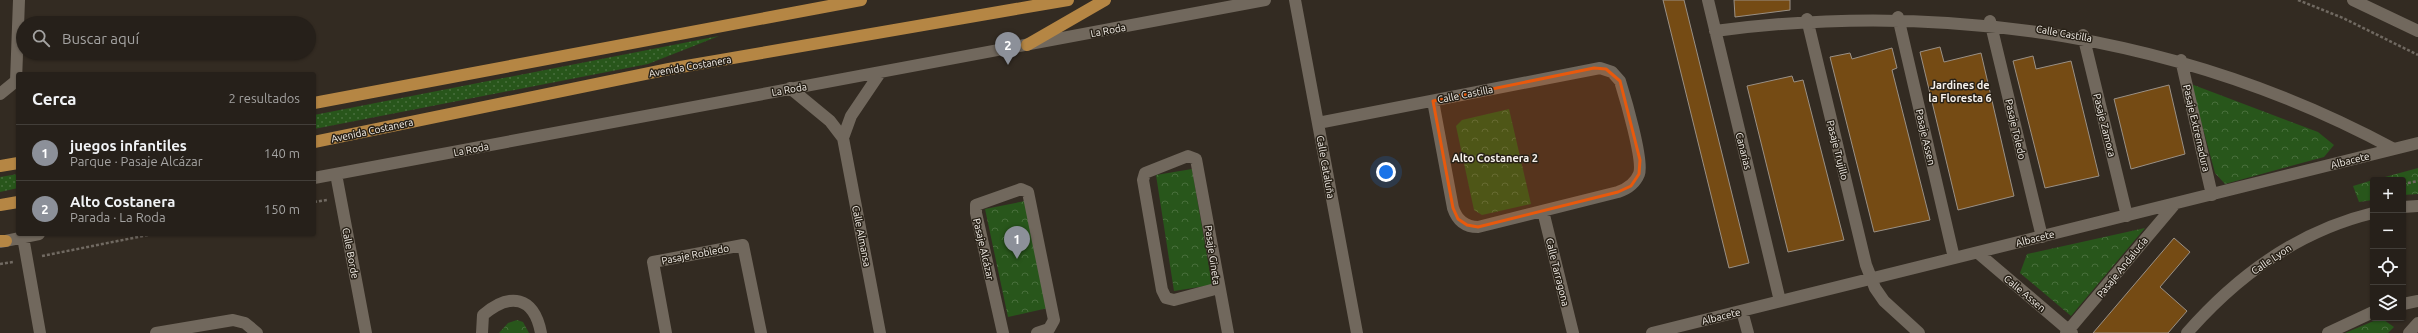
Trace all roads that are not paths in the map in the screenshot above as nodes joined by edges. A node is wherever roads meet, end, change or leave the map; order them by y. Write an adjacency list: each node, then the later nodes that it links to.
1 (20, 0): 9 (street)
2 (861, 0): 25 (main road)
3 (1068, 0): 28 (main road, Avenida Costanera)
4 (1105, 0): 16 (main road)
5 (1265, 0): 16 (street, La Roda)
6 (1295, 0): 26 (street, Calle Cataluña)
7 (1708, 0): 14 (street, Canarias)
8 (2353, 0): 13 (street)
9 (19, 16)
10 (1898, 16): 11 (street, Calle Castilla); 12 (street, Calle Castilla); 49 (street, Pasaje Assen)
11 (1807, 20): 14 (street, Calle Castilla); 50 (street, Pasaje Trujillo)
12 (1990, 21): 15 (street, Calle Castilla); 46 (street, Pasaje Toledo)
13 (2418, 31)
14 (1715, 32): 52 (street, Canarias)
15 (2083, 35): 18 (street, Calle Castilla); 43 (street, Pasaje Zamora)
16 (1027, 45): 20 (street, La Roda)
17 (17, 60): 19 (street)
18 (2182, 60): 30 (street, Calle Castilla); 35 (street, Pasaje Extremadura)
19 (16, 72)
20 (880, 73): 22 (street, La Roda); 27 (street)
21 (16, 81): 23 (street)
22 (790, 88): 27 (street, Calle Almansa); 33 (street, La Roda)
23 (0, 94)
24 (1433, 101): 26 (street, Calle Castilla); 41 (street); 41 (street, Calle Castilla)
25 (316, 103)
26 (1318, 123): 71 (street, Calle Cataluña)
27 (843, 138): 67 (street, Calle Almansa)
28 (316, 142)
29 (2418, 143): 30 (street, Albacete)
30 (2394, 149): 35 (street, Albacete)
31 (16, 163): 32 (main road)
32 (0, 166)
33 (336, 174): 34 (street, La Roda); 62 (street, Calle Borde)
34 (316, 178)
35 (2212, 195): 37 (street, Albacete)
36 (16, 202): 38 (main road)
37 (2175, 204): 43 (street, Albacete); 59 (street, Pasaje Andalucía)
38 (0, 205)
39 (2418, 206): 40 (street)
40 (2406, 207)
41 (1543, 211): 72 (street, Calle Tarragona)
42 (2370, 213): 76 (street, Calle Lyon)
43 (2127, 216): 46 (street, Albacete)
44 (28, 236): 45 (street)
45 (23, 237): 47 (street); 60 (street)
46 (2042, 237): 48 (street, Albacete)
47 (2, 241)
48 (1978, 253): 49 (street, Albacete); 59 (street, Calle Assen)
49 (1954, 258): 50 (street, Albacete)
50 (1872, 279): 52 (street, Albacete); 75 (street, Pasaje Trujillo)
51 (1220, 288): 51 (street, Pasaje Gineta); 70 (street)
52 (1780, 301): 55 (street, Albacete)
53 (2418, 301): 54 (street)
54 (2406, 303)
55 (1742, 311): 73 (street, Albacete); 74 (street)
56 (2370, 313): 77 (street)
57 (2418, 323): 78 (street)
58 (257, 332): 61 (street)
59 (2069, 332)
60 (40, 333)
61 (156, 333)
62 (366, 333)
63 (482, 333): 64 (street)
64 (541, 333)
65 (666, 333): 66 (street, Pasaje Robledo)
66 (761, 333)
67 (880, 333)
68 (1003, 333): 69 (street, Pasaje Alcázar)
69 (1037, 333)
70 (1228, 333)
71 (1356, 333)
72 (1573, 333)
73 (1652, 333)
74 (1748, 333)
75 (1919, 333)
76 (2187, 333)
77 (2328, 333)
78 (2409, 333)

